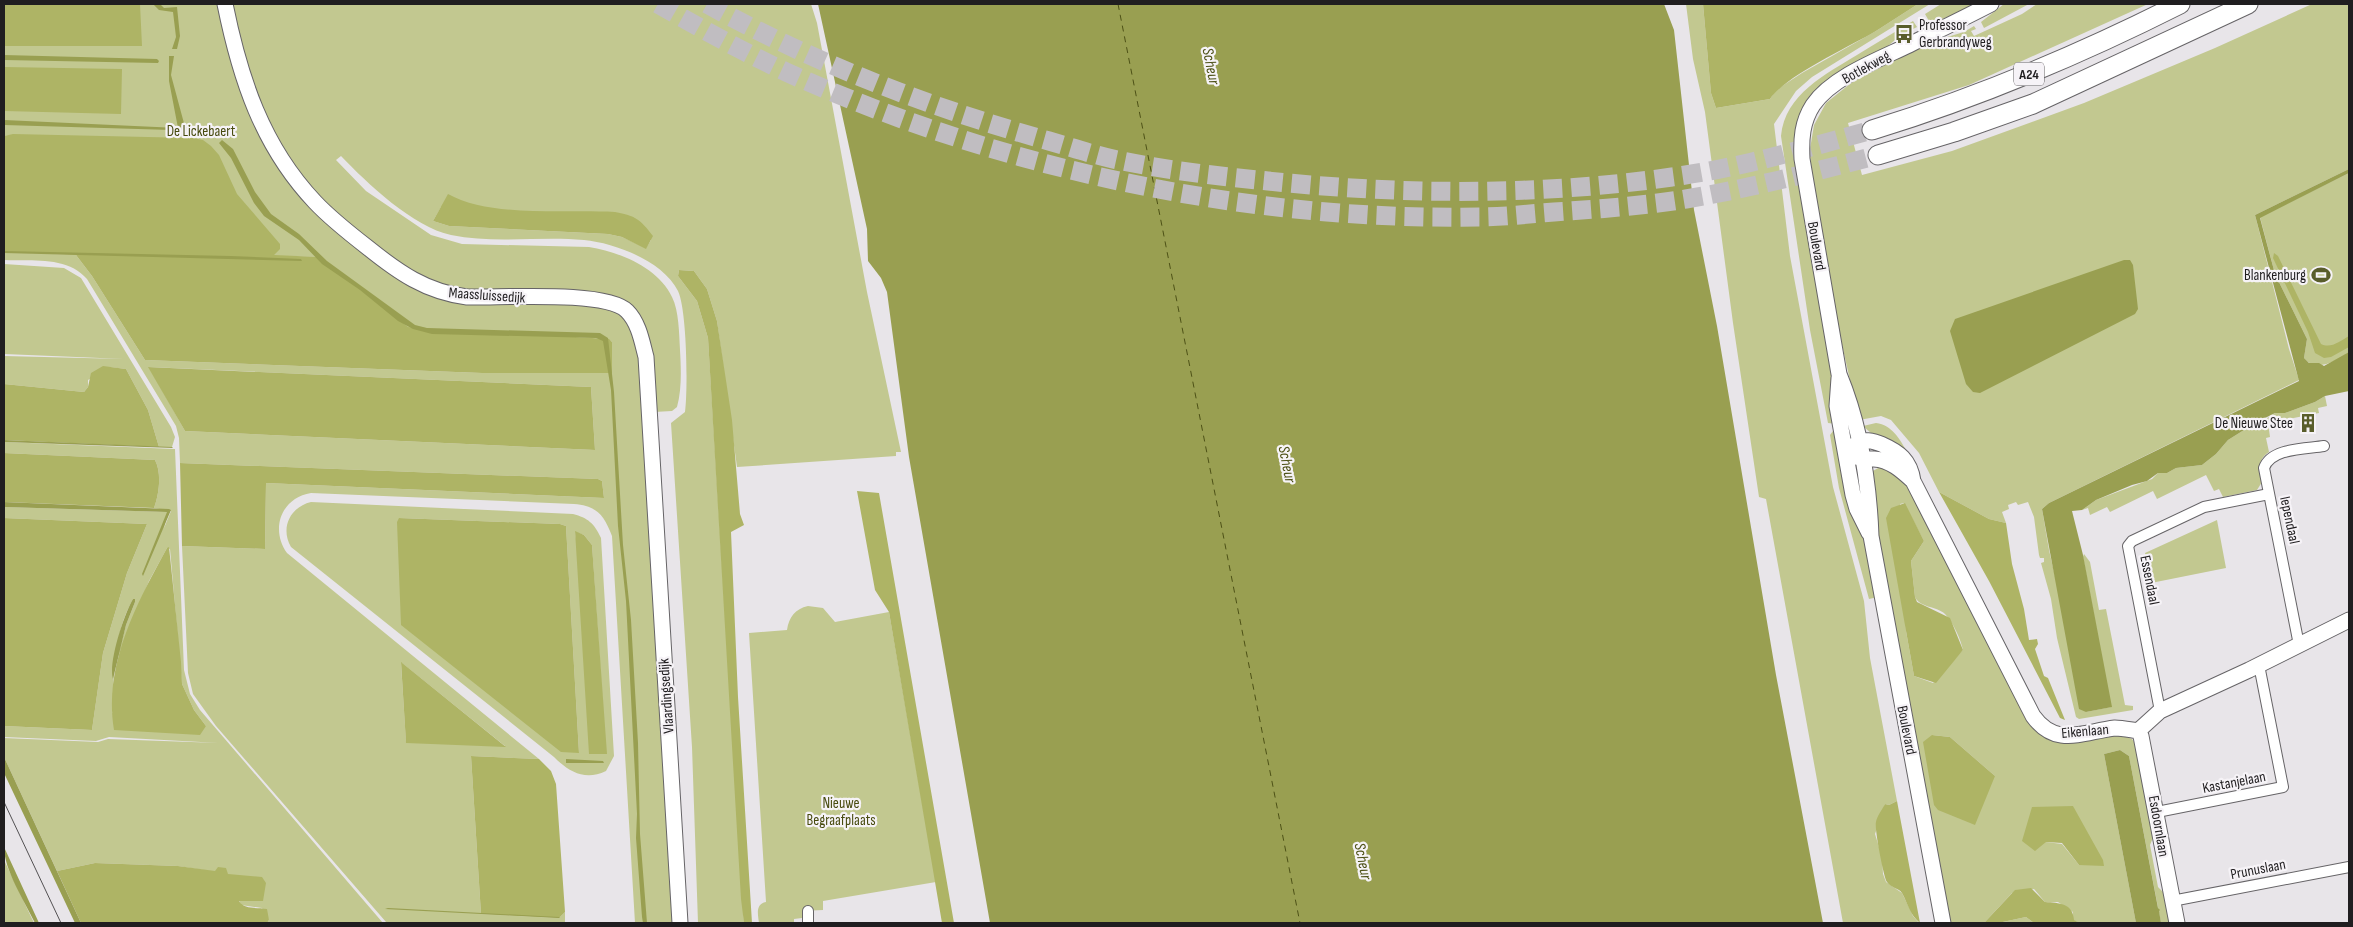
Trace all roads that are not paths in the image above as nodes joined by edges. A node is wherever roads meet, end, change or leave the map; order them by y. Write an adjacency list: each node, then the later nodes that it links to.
1 (225, 4): 13 (street, Maassluissedijk)
2 (1991, 4): 5 (street, Botlekweg)
3 (2180, 4): 6 (highway, A24)
4 (2248, 4): 7 (highway, A24)
5 (1806, 118): 8 (street, Boulevard)
6 (1872, 130)
7 (1878, 155)
8 (1839, 374): 9 (street, Boulevard); 11 (street, Boulevard)
9 (1860, 441): 11 (street); 12 (street, Boulevard); 14 (street, Eikenlaan)
10 (2324, 446): 15 (street, Iependaal)
11 (1846, 453): 12 (street, Eikenlaan); 16 (street, Boulevard)
12 (1863, 460): 14 (street, Eikenlaan); 16 (street, Boulevard)
13 (651, 468): 26 (street, Vlaardingsedijk)
14 (1913, 481): 21 (street, Eikenlaan)
15 (2269, 494): 18 (street, Iependaal); 20 (street, Essendaal)
16 (1871, 536): 28 (street, Boulevard)
17 (2349, 620): 18 (street)
18 (2299, 645): 19 (street)
19 (2259, 665): 20 (street); 22 (street, Kastanjelaan)
20 (2160, 711): 21 (street)
21 (2138, 731): 22 (street, Esdoornlaan)
22 (2157, 812): 24 (street, Esdoornlaan)
23 (2349, 867): 24 (street, Prunuslaan)
24 (2172, 901): 29 (street, Esdoornlaan)
25 (808, 911): 27 (street)
26 (680, 923)
27 (808, 923)
28 (1943, 923)
29 (2177, 923)

